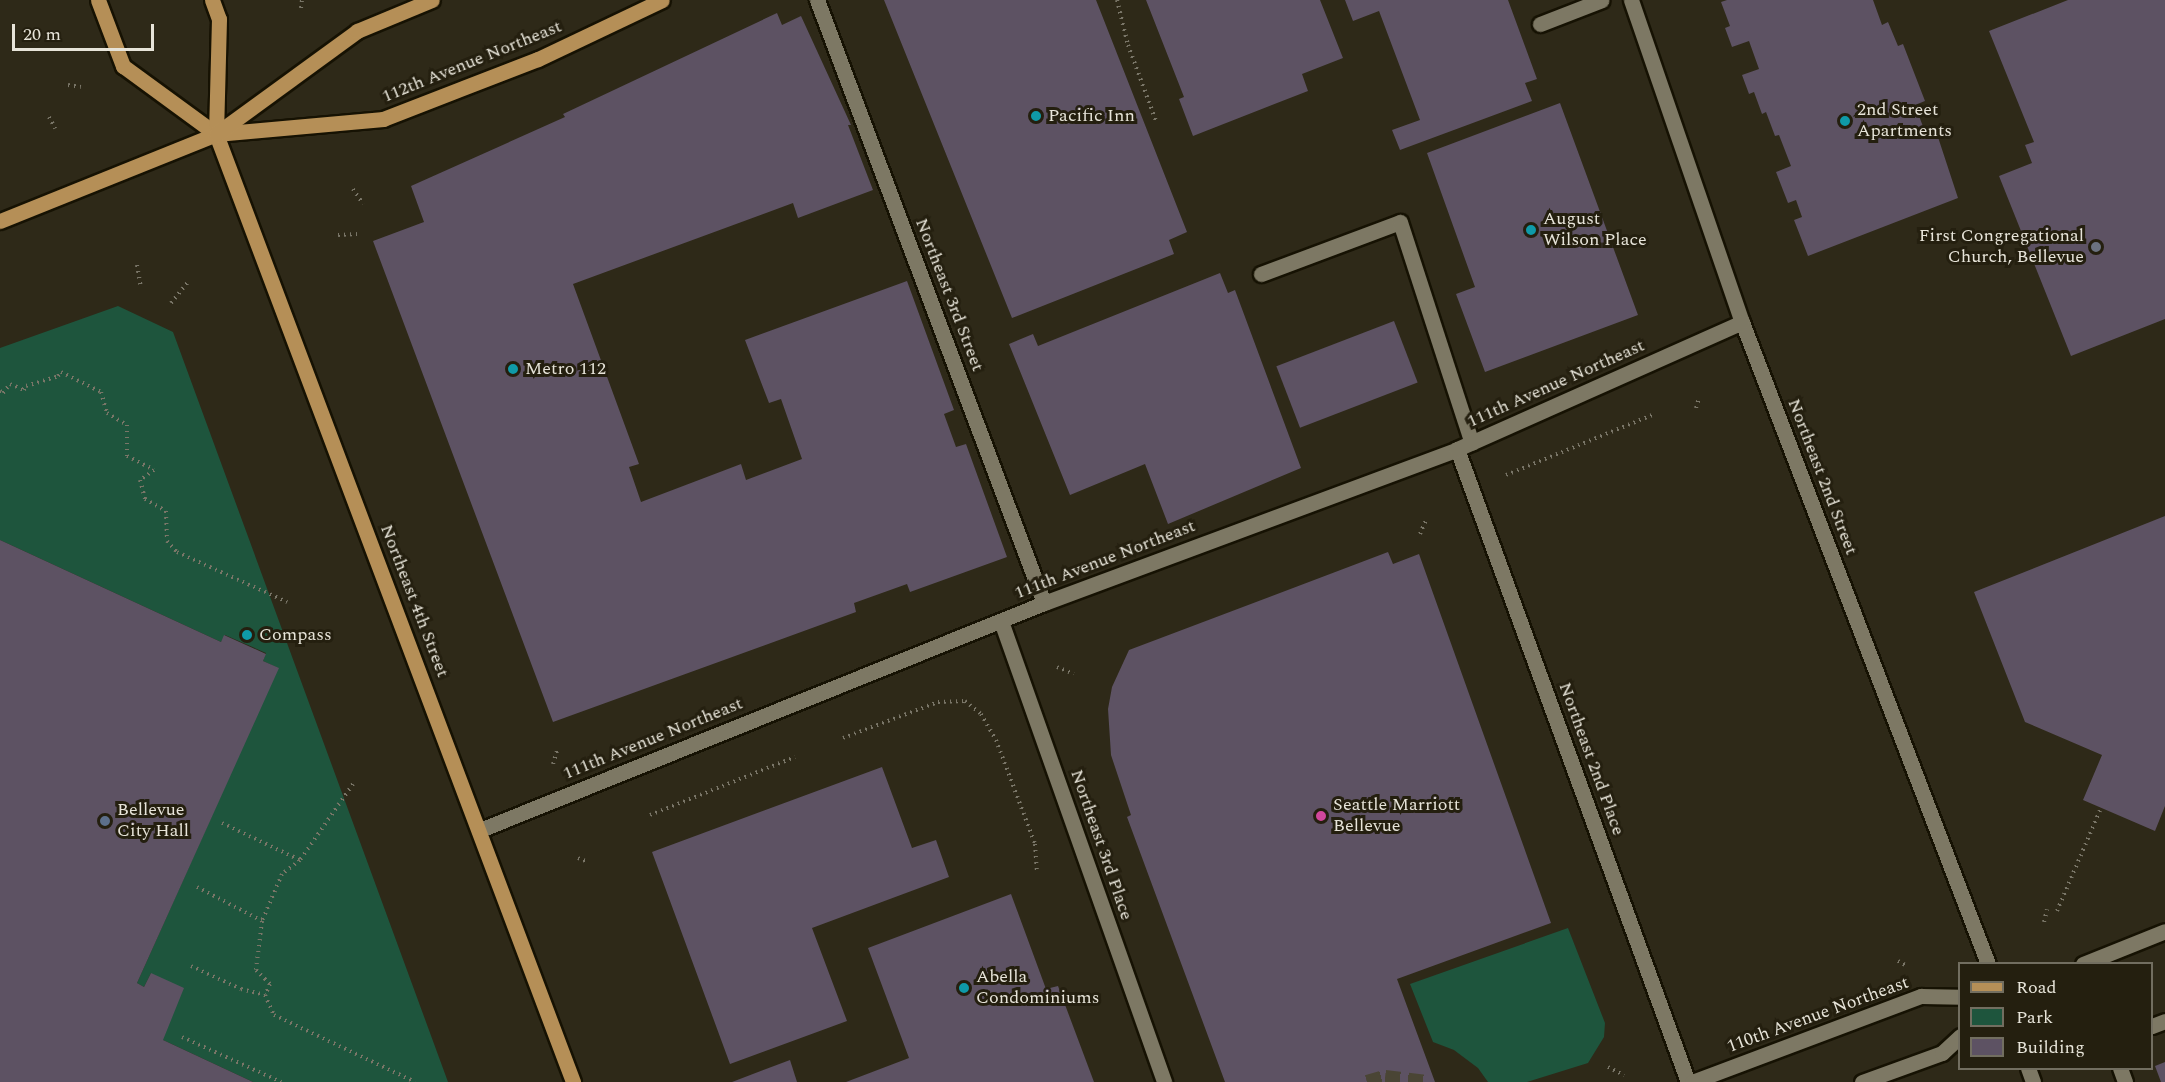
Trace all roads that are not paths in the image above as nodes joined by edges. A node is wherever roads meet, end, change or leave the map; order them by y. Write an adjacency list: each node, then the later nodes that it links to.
1 (98, 0): 9 (main road)
2 (212, 0): 9 (main road, Northeast 4th Street)
3 (432, 0): 9 (main road, 112th Avenue Northeast)
4 (662, 0): 9 (main road, 112th Avenue Northeast)
5 (817, 0): 15 (street, Northeast 3rd Street)
6 (1602, 0): 8 (street)
7 (1631, 0): 12 (street, Northeast 2nd Street)
8 (1540, 24)
9 (216, 134): 10 (main road, 112th Avenue Northeast); 17 (main road, Northeast 4th Street)
10 (0, 221)
11 (1261, 274): 13 (street)
12 (1742, 322): 13 (street, 111th Avenue Northeast); 19 (street, Northeast 2nd Street)
13 (1472, 443): 14 (street, 111th Avenue Northeast)
14 (1457, 449): 15 (street, 111th Avenue Northeast); 25 (street, Northeast 2nd Place)
15 (1044, 603): 16 (street, 111th Avenue Northeast)
16 (1001, 621): 17 (street, 111th Avenue Northeast); 24 (street, Northeast 3rd Place)
17 (480, 830): 23 (main road, Northeast 4th Street)
18 (2165, 931): 20 (street)
19 (1988, 962)
20 (2086, 962)
21 (1958, 997): 25 (street, 110th Avenue Northeast)
22 (1958, 1037): 26 (street)
23 (573, 1082)
24 (1164, 1082)
25 (1690, 1082)
26 (1862, 1082)

